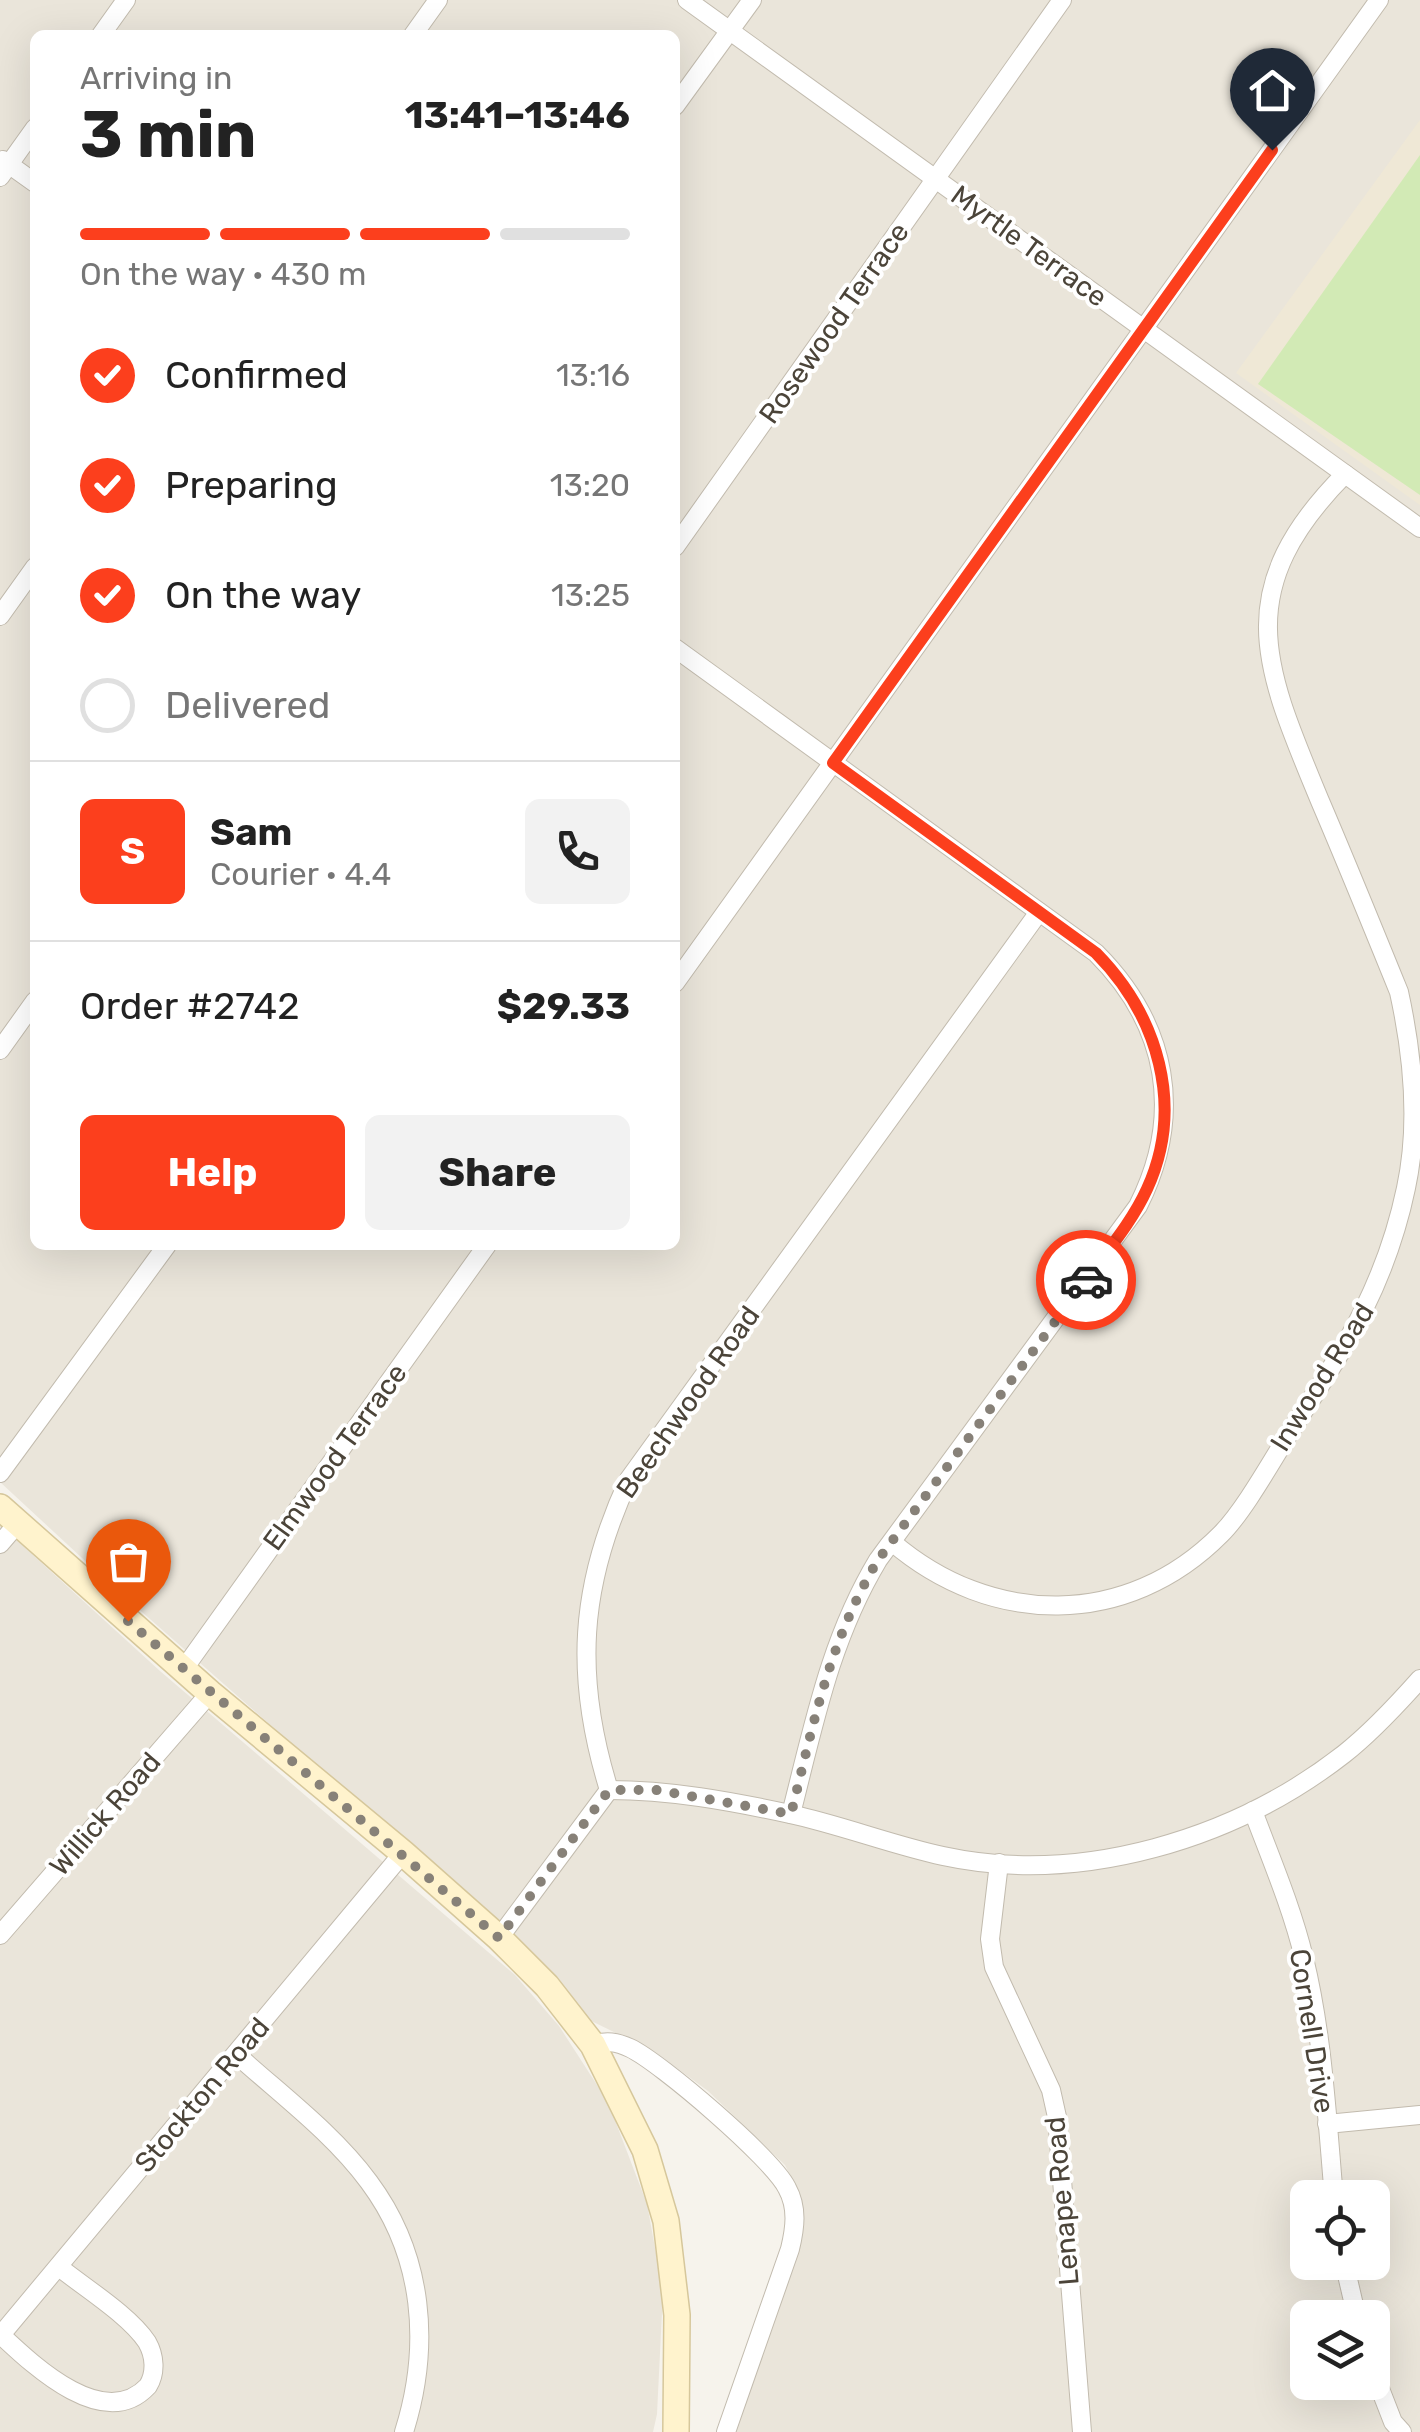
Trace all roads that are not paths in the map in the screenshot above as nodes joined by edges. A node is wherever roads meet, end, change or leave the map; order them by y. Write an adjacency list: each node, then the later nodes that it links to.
1 (126, 0): 7 (street)
2 (438, 0): 8 (street)
3 (687, 0): 9 (street, Myrtle Terrace)
4 (752, 0): 9 (street)
5 (1062, 0): 13 (street, Rosewood Terrace)
6 (1380, 0): 15 (street)
7 (105, 30)
8 (417, 30)
9 (730, 31): 10 (street); 13 (street, Myrtle Terrace)
10 (680, 99)
11 (30, 134): 12 (street)
12 (3, 166): 14 (street)
13 (935, 179): 15 (street, Myrtle Terrace); 18 (street, Rosewood Terrace)
14 (30, 180)
15 (1144, 329): 16 (street, Myrtle Terrace); 22 (street)
16 (1345, 474): 17 (street, Myrtle Terrace); 31 (street, Inwood Road)
17 (1420, 528)
18 (680, 541)
19 (30, 574): 20 (street)
20 (0, 616)
21 (680, 652): 22 (street)
22 (833, 763): 23 (street); 24 (street)
23 (1039, 912): 31 (street); 36 (street, Beechwood Road)
24 (680, 976)
25 (30, 1007): 26 (street)
26 (0, 1050)
27 (162, 1250): 29 (street)
28 (483, 1250): 33 (street, Elmwood Terrace)
29 (0, 1473)
30 (9, 1515): 32 (street); 33 (main road)
31 (892, 1542): 38 (street)
32 (0, 1544)
33 (183, 1670): 35 (main road)
34 (1420, 1679): 37 (street)
35 (210, 1693): 39 (main road); 41 (street, Willick Road)
36 (609, 1790): 38 (street); 42 (street)
37 (1252, 1811): 40 (street); 46 (street, Cornell Drive)
38 (791, 1814): 40 (street)
39 (402, 1853): 42 (main road); 44 (street, Stockton Road)
40 (998, 1863): 54 (street, Lenape Road)
41 (0, 1935)
42 (499, 1938): 43 (main road)
43 (593, 2046): 51 (main road); 53 (street)
44 (236, 2054): 48 (street, Stockton Road); 52 (street)
45 (1420, 2114): 46 (street)
46 (1327, 2124): 47 (street, Cornell Drive)
47 (1332, 2180)
48 (60, 2267): 49 (street, Stockton Road); 49 (street)
49 (0, 2336)
50 (1385, 2400): 55 (street)
51 (673, 2429)
52 (404, 2432)
53 (726, 2432)
54 (1082, 2432)
55 (1402, 2432)

